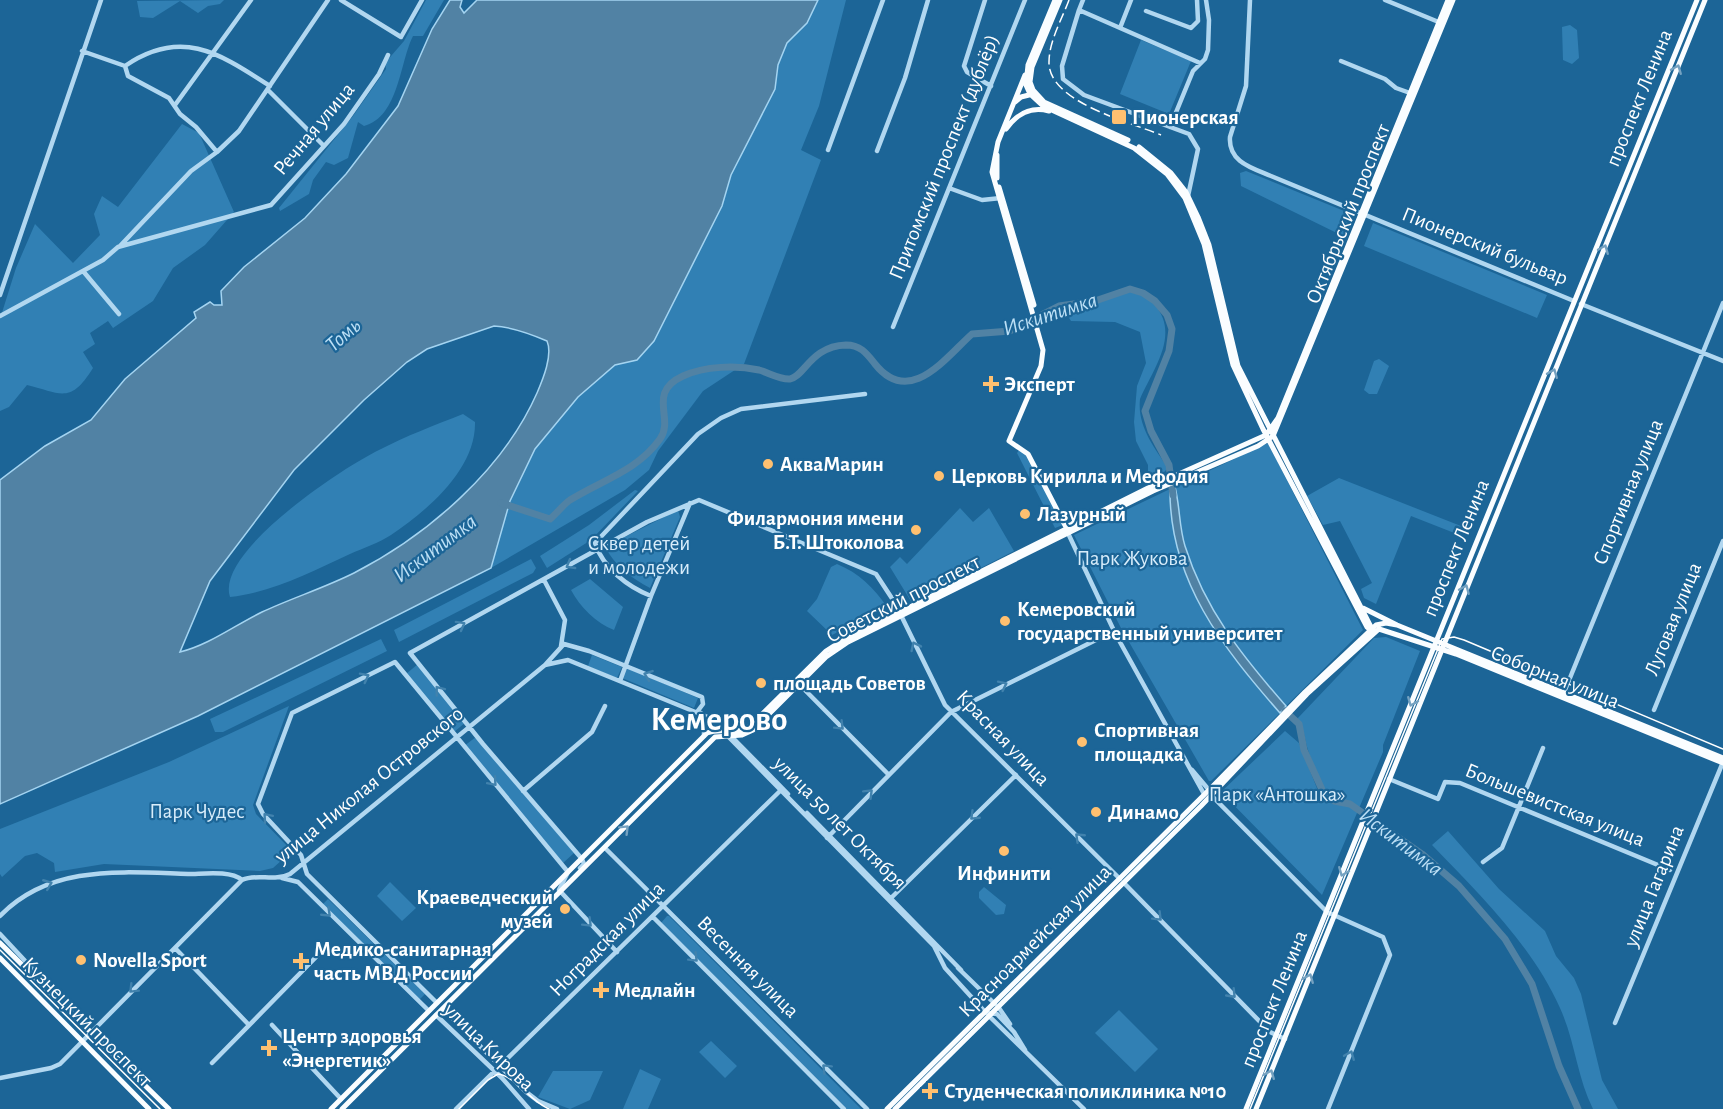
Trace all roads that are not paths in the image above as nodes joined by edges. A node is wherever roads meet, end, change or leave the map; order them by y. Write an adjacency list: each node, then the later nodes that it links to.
1 (101, 0): 25 (street)
2 (251, 0): 26 (street)
3 (328, 0): 34 (street)
4 (341, 0): 5 (street)
5 (422, 0)
6 (883, 0): 46 (street)
7 (928, 0): 47 (street)
8 (985, 0): 33 (street)
9 (1025, 0): 33 (street, Притомский проспект (дублёр))
10 (1057, 0): 31 (main road)
11 (1083, 0): 21 (street)
12 (1131, 0): 24 (street)
13 (1197, 0): 22 (street)
14 (1206, 0): 29 (street)
15 (1250, 0): 52 (street, Пионерский бульвар)
16 (1385, 0): 23 (street)
17 (1448, 0): 23 (main road, Октябрьский проспект)
18 (1453, 0): 23 (main road, Октябрьский проспект)
19 (1696, 0): 38 (main road, проспект Ленина)
20 (1705, 0): 39 (main road, проспект Ленина, one-way to 20)
21 (1078, 10): 24 (street); 44 (street)
22 (1146, 11)
23 (1441, 23): 35 (main road, Октябрьский проспект); 52 (main road, Октябрьский проспект)
24 (1120, 28): 29 (street)
25 (82, 51): 30 (street); 55 (street)
26 (213, 52): 30 (street); 34 (street); 41 (street)
27 (388, 55): 45 (street, Речная улица)
28 (1341, 61): 35 (street)
29 (1200, 63): 44 (street)
30 (125, 66): 41 (street)
31 (1030, 66): 32 (main road); 36 (main road); 40 (main road)
32 (1026, 80): 36 (main road); 37 (main road)
33 (991, 86): 49 (street, Притомский проспект (дублёр))
34 (269, 88): 45 (street); 48 (street)
35 (1410, 93): 52 (main road, Октябрьский проспект)
36 (1032, 94): 37 (main road); 42 (main road); 50 (main road)
37 (1018, 98): 40 (main road); 43 (main road)
38 (1656, 98): 39 (main road); 56 (main road, проспект Ленина)
39 (1664, 100): 58 (main road, проспект Ленина, one-way to 39)
40 (1014, 104): 51 (main road)
41 (175, 105): 48 (street)
42 (1059, 112): 43 (main road); 65 (main road)
43 (1006, 127): 51 (main road)
44 (1170, 127): 50 (street)
45 (324, 146): 53 (street, Речная улица)
46 (828, 150)
47 (878, 151)
48 (217, 152): 53 (street)
49 (949, 188): 51 (street); 61 (street, Притомский проспект (дублёр))
50 (1188, 196): 65 (main road)
51 (1000, 198): 67 (main road)
52 (1363, 214): 56 (street, Пионерский бульвар); 65 (main road, Октябрьский проспект)
53 (118, 248): 54 (street)
54 (82, 271): 59 (street); 60 (street)
55 (0, 295)
56 (1574, 301): 58 (main road, Пионерский бульвар); 77 (main road, проспект Ленина)
57 (1723, 303): 62 (street, Спортивная улица)
58 (1581, 304): 62 (street, Пионерский бульвар); 78 (main road, проспект Ленина, one-way to 58)
59 (119, 314)
60 (0, 316)
61 (893, 327)
62 (1702, 353): 63 (street, Пионерский бульвар); 86 (street, Спортивная улица)
63 (1723, 362)
64 (865, 394): 69 (street)
65 (1269, 435): 67 (main road, Советский проспект); 72 (main road); 75 (main road)
66 (690, 503): 69 (street); 71 (street); 73 (street, Красная улица)
67 (1067, 531): 73 (main road, Советский проспект); 76 (street)
68 (1723, 541): 88 (street, Луговая улица)
69 (597, 550): 70 (street, one-way to 70); 71 (street)
70 (544, 580): 79 (street); 91 (street, one-way to 70)
71 (651, 596): 83 (street)
72 (1362, 607): 74 (main road, Соборная улица); 75 (main road)
73 (900, 614): 85 (main road, Советский проспект); 90 (street, Красная улица, one-way to 73)
74 (1397, 625): 75 (main road, Соборная улица); 77 (main road, Соборная улица)
75 (1372, 630): 80 (main road, Соборная улица); 105 (main road, Красноармейская улица)
76 (1114, 631): 90 (street, one-way to 76); 105 (street)
77 (1436, 640): 78 (main road, Соборная улица); 80 (main road, проспект Ленина)
78 (1443, 647): 80 (main road, Соборная улица); 86 (main road, Соборная улица); 100 (main road, проспект Ленина)
79 (560, 648): 81 (street); 82 (street, улица Николая Островского); 83 (street)
80 (1433, 648): 125 (main road, проспект Ленина, one-way to 125)
81 (568, 660): 82 (street); 84 (street)
82 (545, 664): 91 (street, улица Николая Островского)
83 (626, 666): 84 (street); 89 (street, one-way to 83)
84 (620, 681): 89 (street)
85 (797, 682): 92 (main road, Советский проспект); 92 (main road, Советский проспект); 98 (street, one-way to 98)
86 (1562, 695): 96 (main road, Соборная улица)
87 (605, 706): 103 (street)
88 (1654, 710)
89 (699, 712): 92 (street); 93 (street)
90 (951, 712): 98 (street); 99 (street, Красная улица)
91 (468, 726): 94 (street, улица Николая Островского); 103 (street)
92 (726, 734): 93 (main road, Советский проспект); 101 (main road, Советский проспект); 104 (street, улица 50 лет Октября); 108 (street, улица 50 лет Октября)
93 (704, 736): 97 (main road, Советский проспект)
94 (455, 737): 111 (street, улица Николая Островского); 111 (street, one-way to 94); 115 (street, one-way to 115)
95 (1543, 748): 107 (street)
96 (1723, 762): 145 (street, улица Гагарина)
97 (666, 774): 101 (main road); 102 (main road, Советский проспект)
98 (888, 774): 108 (street, one-way to 98)
99 (1016, 775): 120 (street, Красная улица, one-way to 99); 123 (street, one-way to 123)
100 (1389, 779): 107 (street, Большевистская улица); 126 (main road, проспект Ленина)
101 (673, 780): 106 (main road, Советский проспект)
102 (653, 788): 106 (main road); 110 (main road, Советский проспект)
103 (523, 791): 110 (street)
104 (780, 791): 108 (street, улица 50 лет Октября); 124 (street, Ноградская улица)
105 (1208, 793): 120 (main road, Красноармейская улица); 125 (street)
106 (659, 794): 109 (main road, Советский проспект, one-way to 106)
107 (1519, 808): 112 (street); 114 (street, Большевистская улица)
108 (827, 837): 123 (street, улица 50 лет Октября)
109 (605, 848): 117 (main road, Советский проспект); 124 (street, Весенняя улица)
110 (582, 858): 115 (main road, Советский проспект); 117 (street)
111 (304, 862): 113 (street, улица Николая Островского); 116 (street)
112 (1483, 862)
113 (295, 870): 116 (street, улица Кирова); 118 (street, улица Николая Островского); 121 (street, улица Кирова)
114 (1670, 870)
115 (568, 872): 122 (street, Советский проспект); 135 (main road, Советский проспект)
116 (307, 874): 139 (street, улица Кирова)
117 (577, 877): 122 (main road, Советский проспект)
118 (282, 878): 119 (street, улица Николая Островского); 121 (street)
119 (242, 880): 127 (street, one-way to 119); 131 (street)
120 (1122, 881): 142 (main road, Красноармейская улица); 149 (street, Красная улица, one-way to 149)
121 (298, 882): 141 (street, улица Кирова, one-way to 141)
122 (561, 892): 132 (street, one-way to 132); 138 (main road, Советский проспект)
123 (890, 899): 136 (street, улица 50 лет Октября); 137 (street, улица 50 лет Октября)
124 (664, 906): 128 (street, Ноградская улица); 166 (street, Весенняя улица, one-way to 124)
125 (1327, 912): 126 (street); 149 (main road, проспект Ленина)
126 (1335, 915): 150 (main road, проспект Ленина, one-way to 126); 172 (street, one-way to 126)
127 (0, 916)
128 (653, 917): 132 (street, Ноградская улица); 165 (street, Весенняя улица, one-way to 165)
129 (0, 934): 144 (street, Кузнецкий проспект)
130 (0, 943): 144 (main road, Кузнецкий проспект)
131 (175, 948): 146 (street); 148 (street, one-way to 148)
132 (617, 952): 154 (street, Ноградская улица)
133 (320, 954): 146 (street)
134 (0, 958): 151 (main road, Кузнецкий проспект)
135 (473, 967): 138 (main road); 139 (main road, Советский проспект)
136 (945, 968): 137 (street); 142 (street, улица 50 лет Октября)
137 (961, 970): 142 (street, улица 50 лет Октября)
138 (478, 973): 140 (main road, Советский проспект)
139 (437, 1003): 140 (main road, улица Кирова); 141 (main road, Советский проспект)
140 (443, 1009): 143 (main road, Советский проспект); 154 (street)
141 (429, 1011): 143 (main road, улица Кирова); 157 (main road, Советский проспект)
142 (993, 1011): 152 (street, улица 50 лет Октября); 152 (street, улица 50 лет Октября); 167 (main road, Красноармейская улица); 168 (main road, Красноармейская улица)
143 (436, 1015): 155 (street, улица Кирова); 162 (main road, Советский проспект)
144 (76, 1016): 148 (main road, Кузнецкий проспект)
145 (1615, 1023)
146 (249, 1025): 153 (street)
147 (272, 1025): 157 (street)
148 (91, 1031): 151 (street); 160 (main road, Кузнецкий проспект)
149 (1276, 1035): 150 (street, Красная улица); 170 (main road, проспект Ленина)
150 (1285, 1039): 171 (main road, проспект Ленина, one-way to 150)
151 (83, 1040): 156 (street); 159 (main road, Кузнецкий проспект)
152 (1026, 1052): 169 (street, улица 50 лет Октября)
153 (212, 1063)
154 (502, 1066): 155 (street, Ноградская улица); 164 (street)
155 (495, 1071): 158 (street, улица Кирова); 163 (street, Ноградская улица)
156 (0, 1078)
157 (341, 1099): 161 (main road, Советский проспект)
158 (529, 1108)
159 (149, 1109)
160 (170, 1109)
161 (332, 1109)
162 (342, 1109)
163 (456, 1109)
164 (557, 1109)
165 (844, 1109)
166 (867, 1109)
167 (887, 1109)
168 (895, 1109)
169 (1084, 1109)
170 (1246, 1109)
171 (1256, 1109)
172 (1328, 1109)

